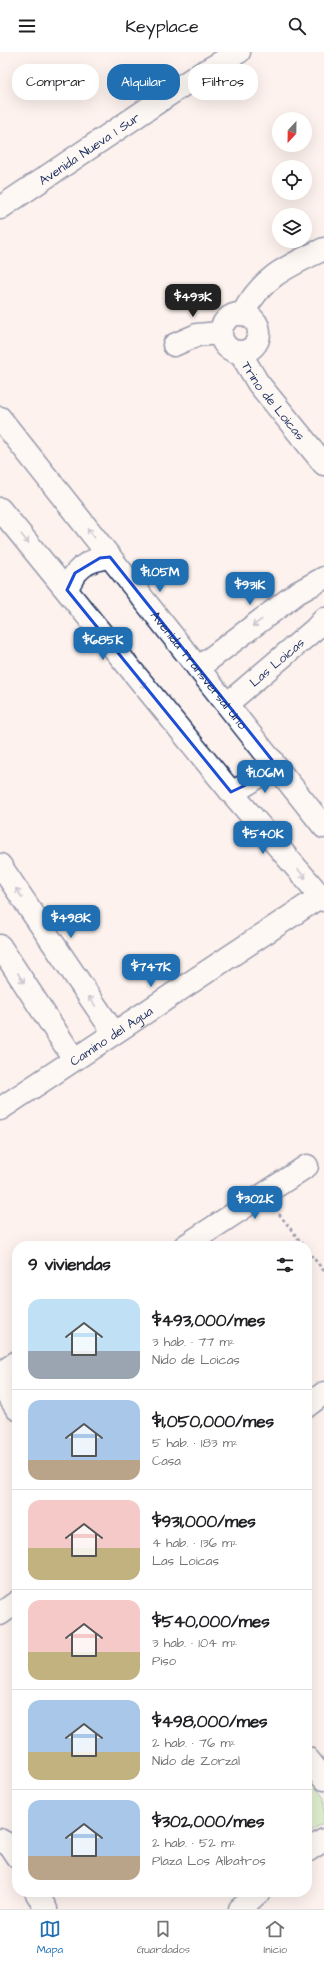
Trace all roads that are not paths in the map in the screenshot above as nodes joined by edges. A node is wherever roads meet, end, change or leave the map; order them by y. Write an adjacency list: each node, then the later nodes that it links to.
1 (239, 52): 2 (street, Avenida Nueva 1 Sur)
2 (0, 208)
3 (324, 248): 4 (street)
4 (243, 313): 5 (street); 7 (street)
5 (220, 333): 6 (street); 7 (street)
6 (174, 345)
7 (243, 352): 9 (street, Trino de Loicas)
8 (0, 418): 11 (street, Avenida Transversal Uno, one-way to 8)
9 (324, 464)
10 (0, 509): 13 (street, one-way to 13)
11 (110, 557): 13 (street); 15 (street, Avenida Transversal Uno)
12 (324, 578): 15 (street, one-way to 15)
13 (67, 590): 18 (street, one-way to 18)
14 (324, 619): 16 (street, Las Loicas)
15 (198, 668): 16 (street, Avenida Transversal Uno)
16 (227, 704): 17 (street, Avenida Transversal Uno)
17 (272, 760): 18 (street); 19 (street, Avenida Transversal Uno)
18 (231, 792): 21 (street, one-way to 21)
19 (324, 828)
20 (0, 866): 23 (street, one-way to 20)
21 (322, 898): 23 (street, Camino del Agua)
22 (0, 946): 24 (street, one-way to 24)
23 (114, 1033): 24 (street, Camino del Agua)
24 (74, 1059): 25 (street, Camino del Agua)
25 (0, 1109)
26 (307, 1166): 27 (street)
27 (193, 1241)
28 (12, 1366): 29 (street)
29 (0, 1374)
30 (0, 1383): 32 (street)
31 (324, 1394): 33 (street)
32 (12, 1401)
33 (312, 1402)
34 (12, 1606): 35 (street)
35 (0, 1614)
36 (312, 1764): 37 (street)
37 (324, 1779)
38 (0, 1840): 41 (street)
39 (324, 1840): 40 (street)
40 (312, 1848)
41 (12, 1850)
42 (39, 1897): 44 (street)
43 (253, 1897): 45 (street)
44 (46, 1909)
45 (240, 1909)

